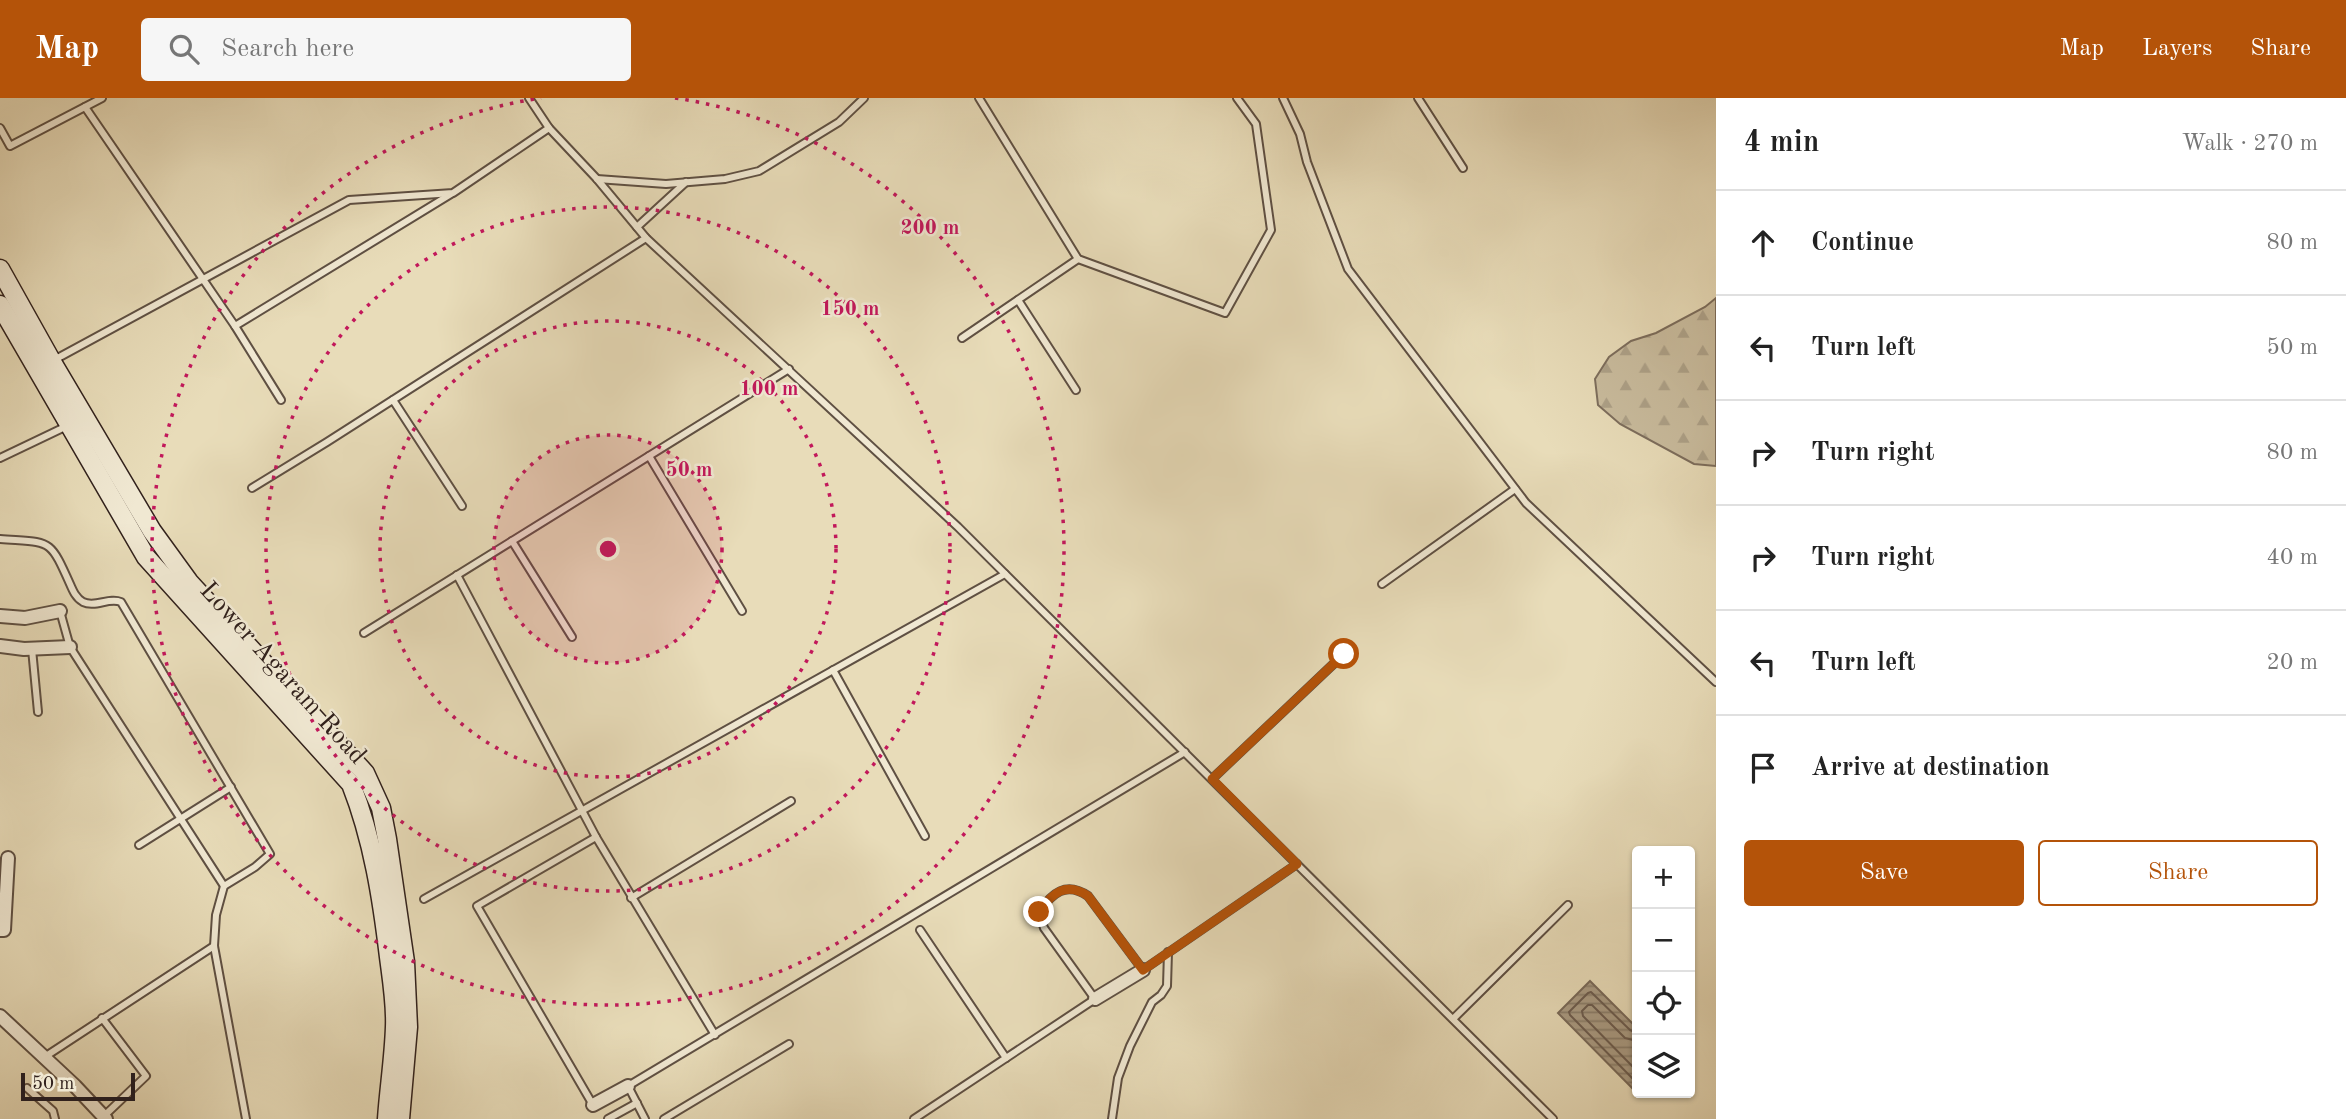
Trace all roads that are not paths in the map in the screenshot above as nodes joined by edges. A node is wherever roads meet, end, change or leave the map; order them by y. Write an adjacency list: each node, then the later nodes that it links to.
1 (102, 98): 8 (lane)
2 (529, 98): 10 (lane)
3 (864, 98): 13 (lane)
4 (979, 98): 17 (lane)
5 (1237, 98): 17 (lane)
6 (1283, 98): 33 (lane)
7 (1418, 98): 11 (lane)
8 (85, 107): 9 (lane); 19 (lane)
9 (0, 128)
10 (549, 128): 12 (lane); 14 (lane)
11 (1462, 168)
12 (597, 179): 13 (lane); 15 (lane)
13 (686, 182): 15 (lane)
14 (453, 193): 19 (lane); 22 (lane)
15 (637, 227): 16 (lane)
16 (646, 238): 25 (lane); 28 (lane)
17 (1078, 259): 20 (lane)
18 (0, 269): 24 (main road, Lower Agaram Road)
19 (203, 280): 22 (lane); 24 (lane)
20 (1018, 300): 23 (lane); 26 (lane)
21 (0, 305): 24 (main road, Lower Agaram Road)
22 (235, 326): 27 (lane)
23 (961, 338)
24 (44, 366): 29 (main road, Lower Agaram Road); 88 (main road, Lower Agaram Road)
25 (789, 369): 30 (lane); 37 (lane)
26 (1076, 390)
27 (281, 400)
28 (393, 400): 32 (lane); 34 (lane)
29 (69, 425): 31 (lane); 87 (main road, Lower Agaram Road)
30 (649, 456): 36 (lane); 41 (lane)
31 (0, 458)
32 (252, 488)
33 (1516, 489): 39 (lane); 50 (lane)
34 (463, 506)
35 (0, 539): 54 (lane)
36 (512, 541): 38 (lane); 44 (lane)
37 (1005, 574): 49 (lane); 52 (lane)
38 (457, 575): 43 (lane); 56 (lane)
39 (1382, 584)
40 (60, 611): 42 (street); 46 (lane)
41 (742, 611)
42 (0, 616)
43 (364, 633)
44 (572, 637)
45 (0, 646): 47 (street)
46 (70, 647): 47 (street); 57 (lane)
47 (32, 649): 51 (lane)
48 (1344, 654): 53 (lane)
49 (833, 670): 56 (lane); 58 (lane)
50 (1716, 682)
51 (38, 712)
52 (1185, 752): 53 (lane); 76 (lane)
53 (1212, 779): 62 (lane)
54 (231, 787): 57 (lane); 63 (lane)
55 (791, 801): 64 (lane)
56 (581, 811): 59 (lane); 65 (lane)
57 (181, 820): 60 (lane); 63 (lane)
58 (925, 836)
59 (596, 837): 64 (lane); 83 (lane)
60 (139, 845)
61 (8, 858): 67 (street)
62 (1297, 864): 70 (lane); 75 (lane)
63 (224, 886): 69 (lane)
64 (631, 898): 76 (lane)
65 (424, 899)
66 (1569, 905): 75 (lane)
67 (0, 930)
68 (920, 930): 79 (lane)
69 (214, 946): 74 (lane); 86 (lane)
70 (1168, 952): 71 (lane); 93 (lane)
71 (1143, 970): 72 (street); 72 (lane)
72 (1095, 999): 79 (lane)
73 (0, 1016): 78 (street)
74 (102, 1018): 78 (lane); 84 (lane)
75 (1453, 1019): 94 (lane)
76 (715, 1035): 80 (lane)
77 (789, 1044): 91 (lane)
78 (43, 1058): 84 (street)
79 (1006, 1058): 92 (lane)
80 (628, 1086): 82 (lane); 83 (street)
81 (27, 1088): 85 (lane)
82 (637, 1103): 89 (lane); 90 (lane)
83 (593, 1105)
84 (105, 1118)
85 (55, 1119)
86 (246, 1119)
87 (387, 1119)
88 (400, 1119)
89 (608, 1119)
90 (645, 1119)
91 (664, 1119)
92 (914, 1119)
93 (1112, 1119)
94 (1553, 1119)

